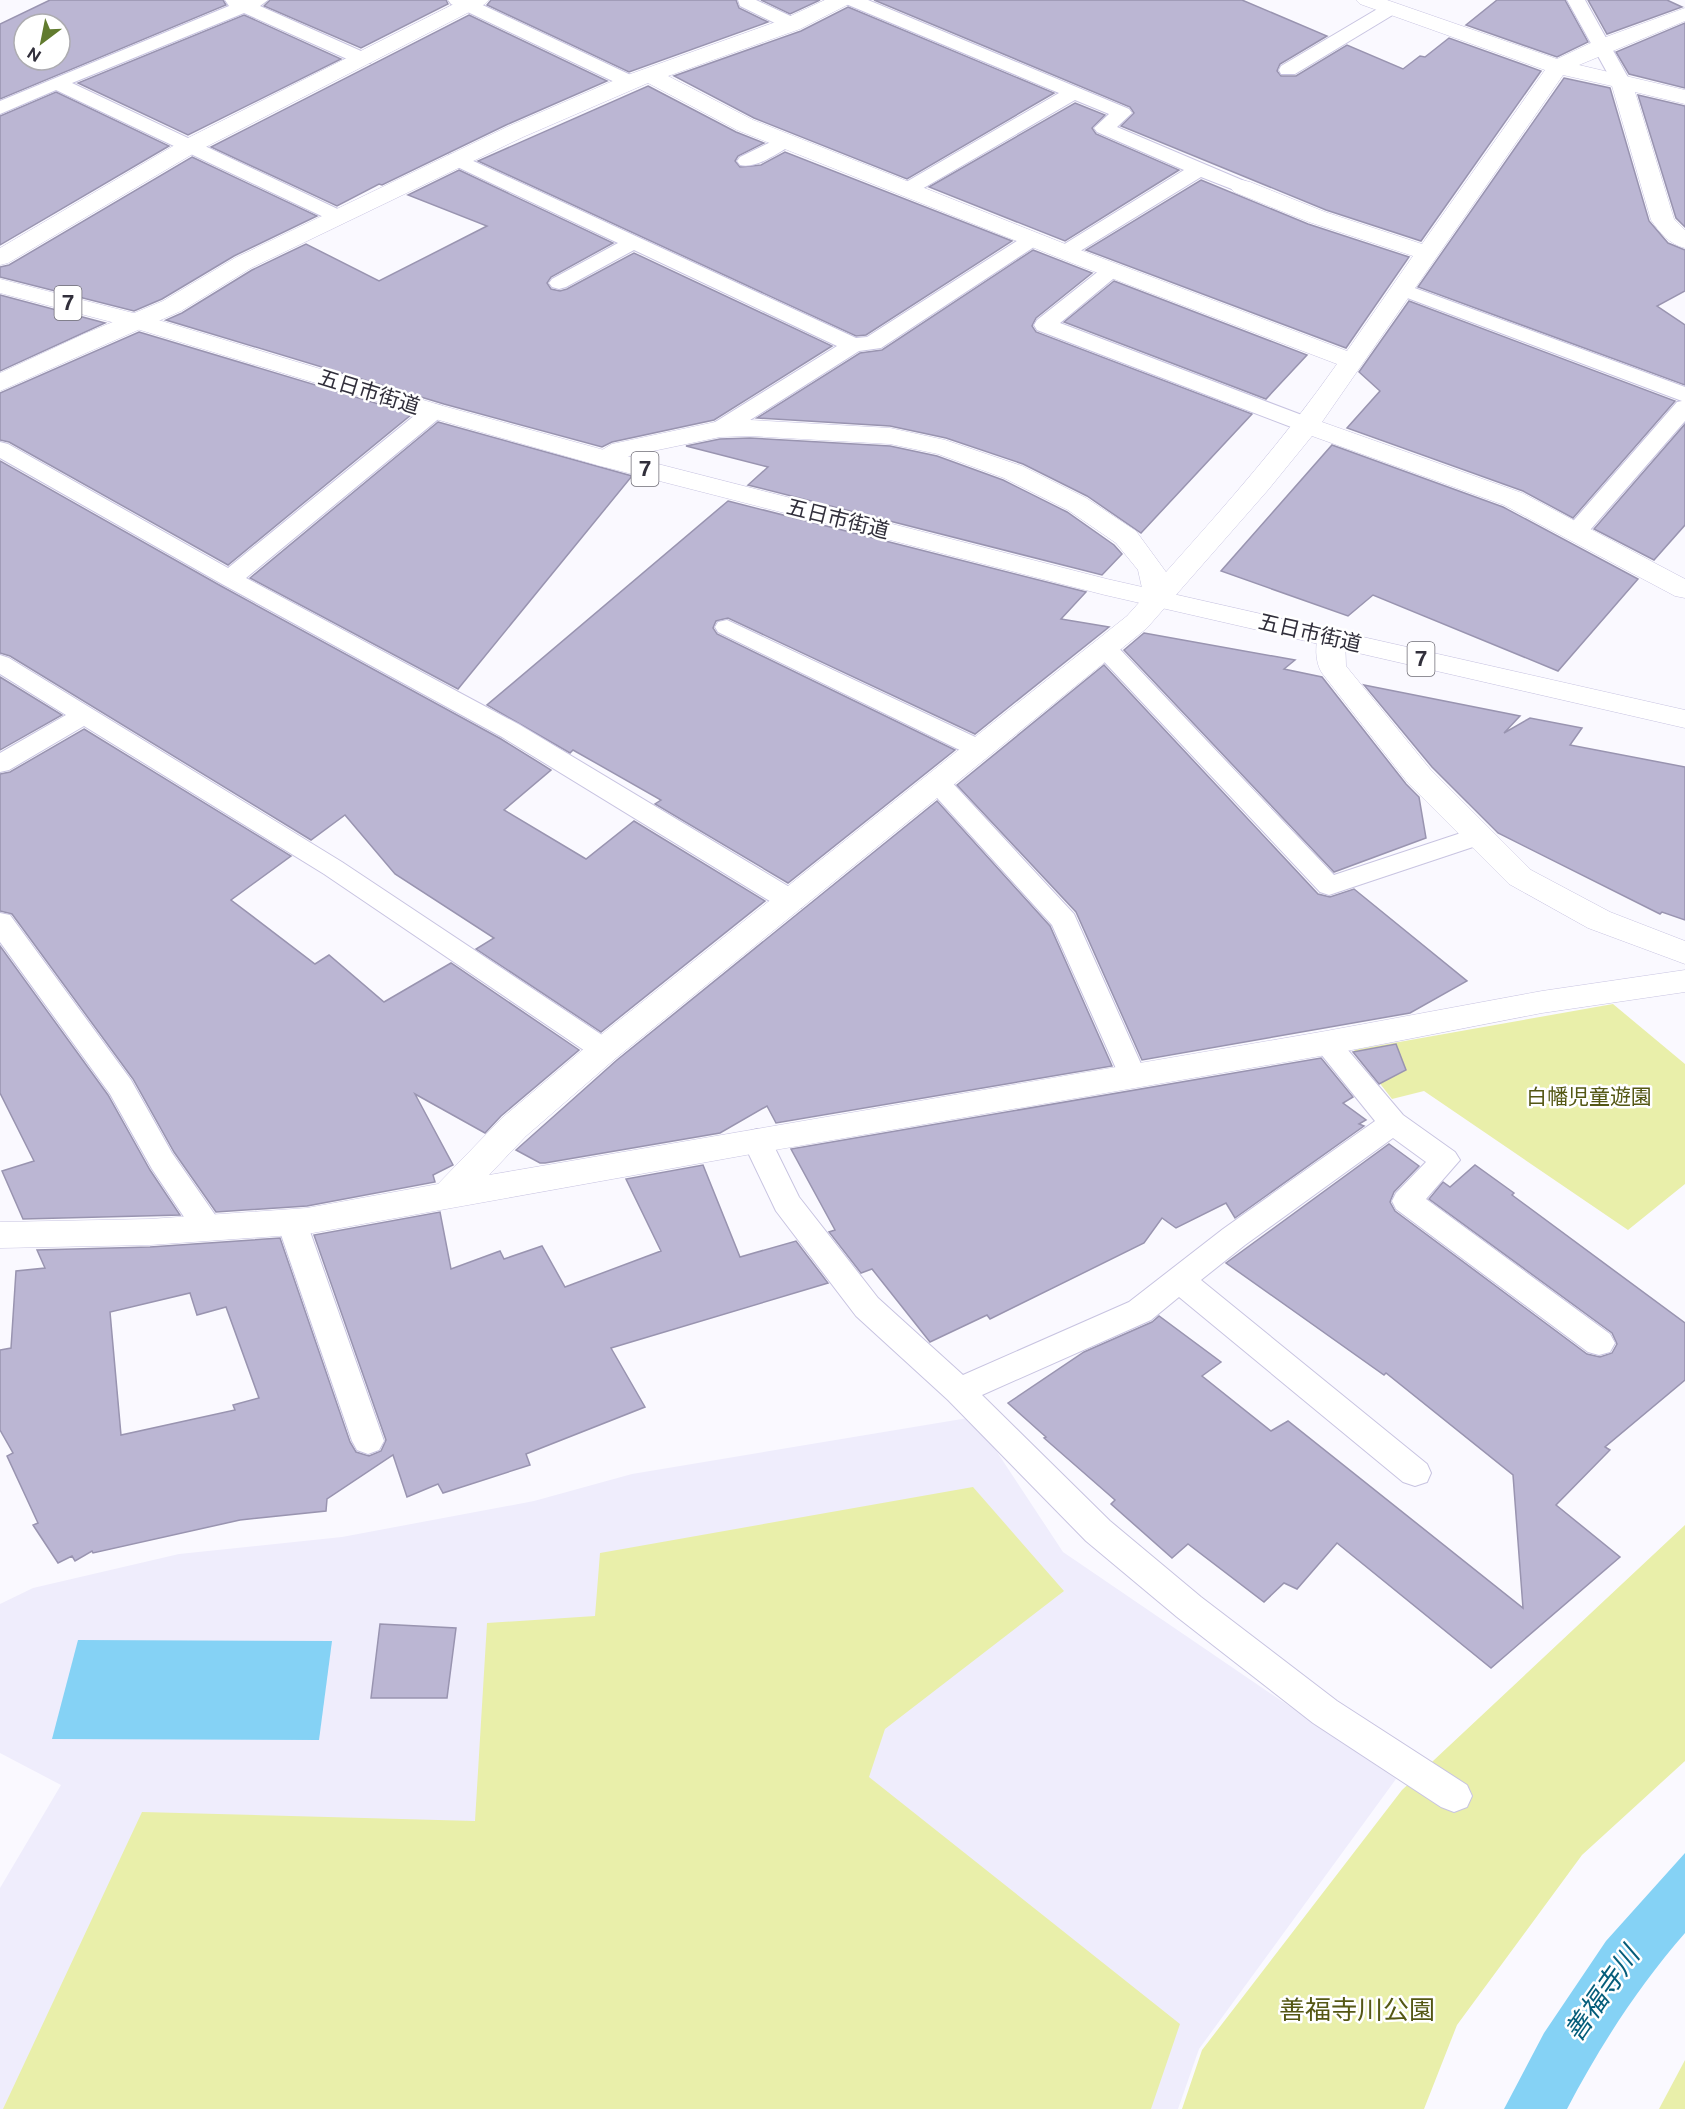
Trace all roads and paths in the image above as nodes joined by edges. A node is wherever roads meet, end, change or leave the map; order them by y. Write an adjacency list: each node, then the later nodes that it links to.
1 (842, 0): 10 (street)
2 (852, 0): 18 (lane)
3 (1367, 0): 8 (street)
4 (1575, 0): 11 (lane)
5 (245, 2): 12 (lane); 17 (lane)
6 (467, 2): 12 (street); 15 (lane)
7 (746, 2): 10 (lane)
8 (1390, 9): 13 (street); 14 (lane)
9 (1685, 14): 11 (street)
10 (792, 24): 15 (street)
11 (1603, 46): 13 (street); 16 (lane)
12 (363, 59): 22 (street)
13 (1558, 67): 16 (street); 33 (street)
14 (1288, 70)
15 (640, 79): 21 (street); 23 (street)
16 (1621, 81): 19 (street); 30 (street)
17 (56, 83): 20 (lane); 22 (lane)
18 (1075, 92): 25 (lane); 27 (lane)
19 (1685, 97)
20 (0, 108)
21 (785, 141): 24 (lane); 27 (street)
22 (188, 147): 28 (lane); 34 (street)
23 (456, 159): 28 (street); 31 (lane)
24 (747, 161)
25 (1199, 169): 26 (lane); 32 (lane)
26 (1242, 187): 33 (street)
27 (908, 189): 29 (street)
28 (338, 216): 39 (street)
29 (1033, 239): 32 (street); 40 (lane)
30 (1685, 241)
31 (634, 242): 36 (lane); 40 (lane)
32 (1065, 252): 35 (street)
33 (1427, 253): 38 (street)
34 (0, 258)
35 (1112, 270): 41 (street); 46 (lane)
36 (559, 283)
37 (0, 286): 39 (street, 五日市街道 / 7)
38 (1401, 289): 41 (street); 43 (lane)
39 (136, 321): 42 (street); 45 (street, 五日市街道 / 7)
40 (853, 345): 47 (lane)
41 (1351, 361): 46 (street)
42 (0, 382)
43 (1685, 395)
44 (1685, 407): 50 (lane)
45 (434, 411): 49 (street, 五日市街道 / 7); 51 (lane)
46 (1307, 424): 50 (street); 53 (street)
47 (720, 429): 49 (street); 53 (street)
48 (0, 449): 51 (lane)
49 (606, 459): 53 (street, 五日市街道 / 7)
50 (1575, 532): 52 (street)
51 (230, 579): 64 (lane)
52 (1685, 590)
53 (1158, 599): 55 (street, 五日市街道 / 7); 56 (street)
54 (727, 627): 60 (lane)
55 (1331, 638): 59 (street, 五日市街道 / 7); 63 (street)
56 (1105, 648): 60 (street); 63 (lane)
57 (0, 663): 58 (lane)
58 (85, 715): 61 (lane); 69 (lane)
59 (1685, 719)
60 (979, 749): 62 (street)
61 (0, 764)
62 (938, 783): 64 (street); 70 (lane)
63 (1479, 836): 66 (street)
64 (791, 901): 69 (street)
65 (0, 922): 75 (lane)
66 (1685, 952)
67 (1685, 981): 68 (street)
68 (1326, 1043): 70 (street); 71 (lane)
69 (604, 1050): 73 (street)
70 (1132, 1076): 72 (street)
71 (1393, 1123): 77 (lane); 78 (lane)
72 (757, 1140): 73 (street); 79 (lane)
73 (449, 1195): 74 (street)
74 (292, 1222): 75 (street); 80 (lane)
75 (207, 1227): 76 (street)
76 (0, 1234)
77 (1179, 1280): 79 (lane); 81 (lane)
78 (1599, 1342)
79 (959, 1391): 82 (lane)
80 (368, 1441)
81 (1415, 1473)
82 (1454, 1796)

